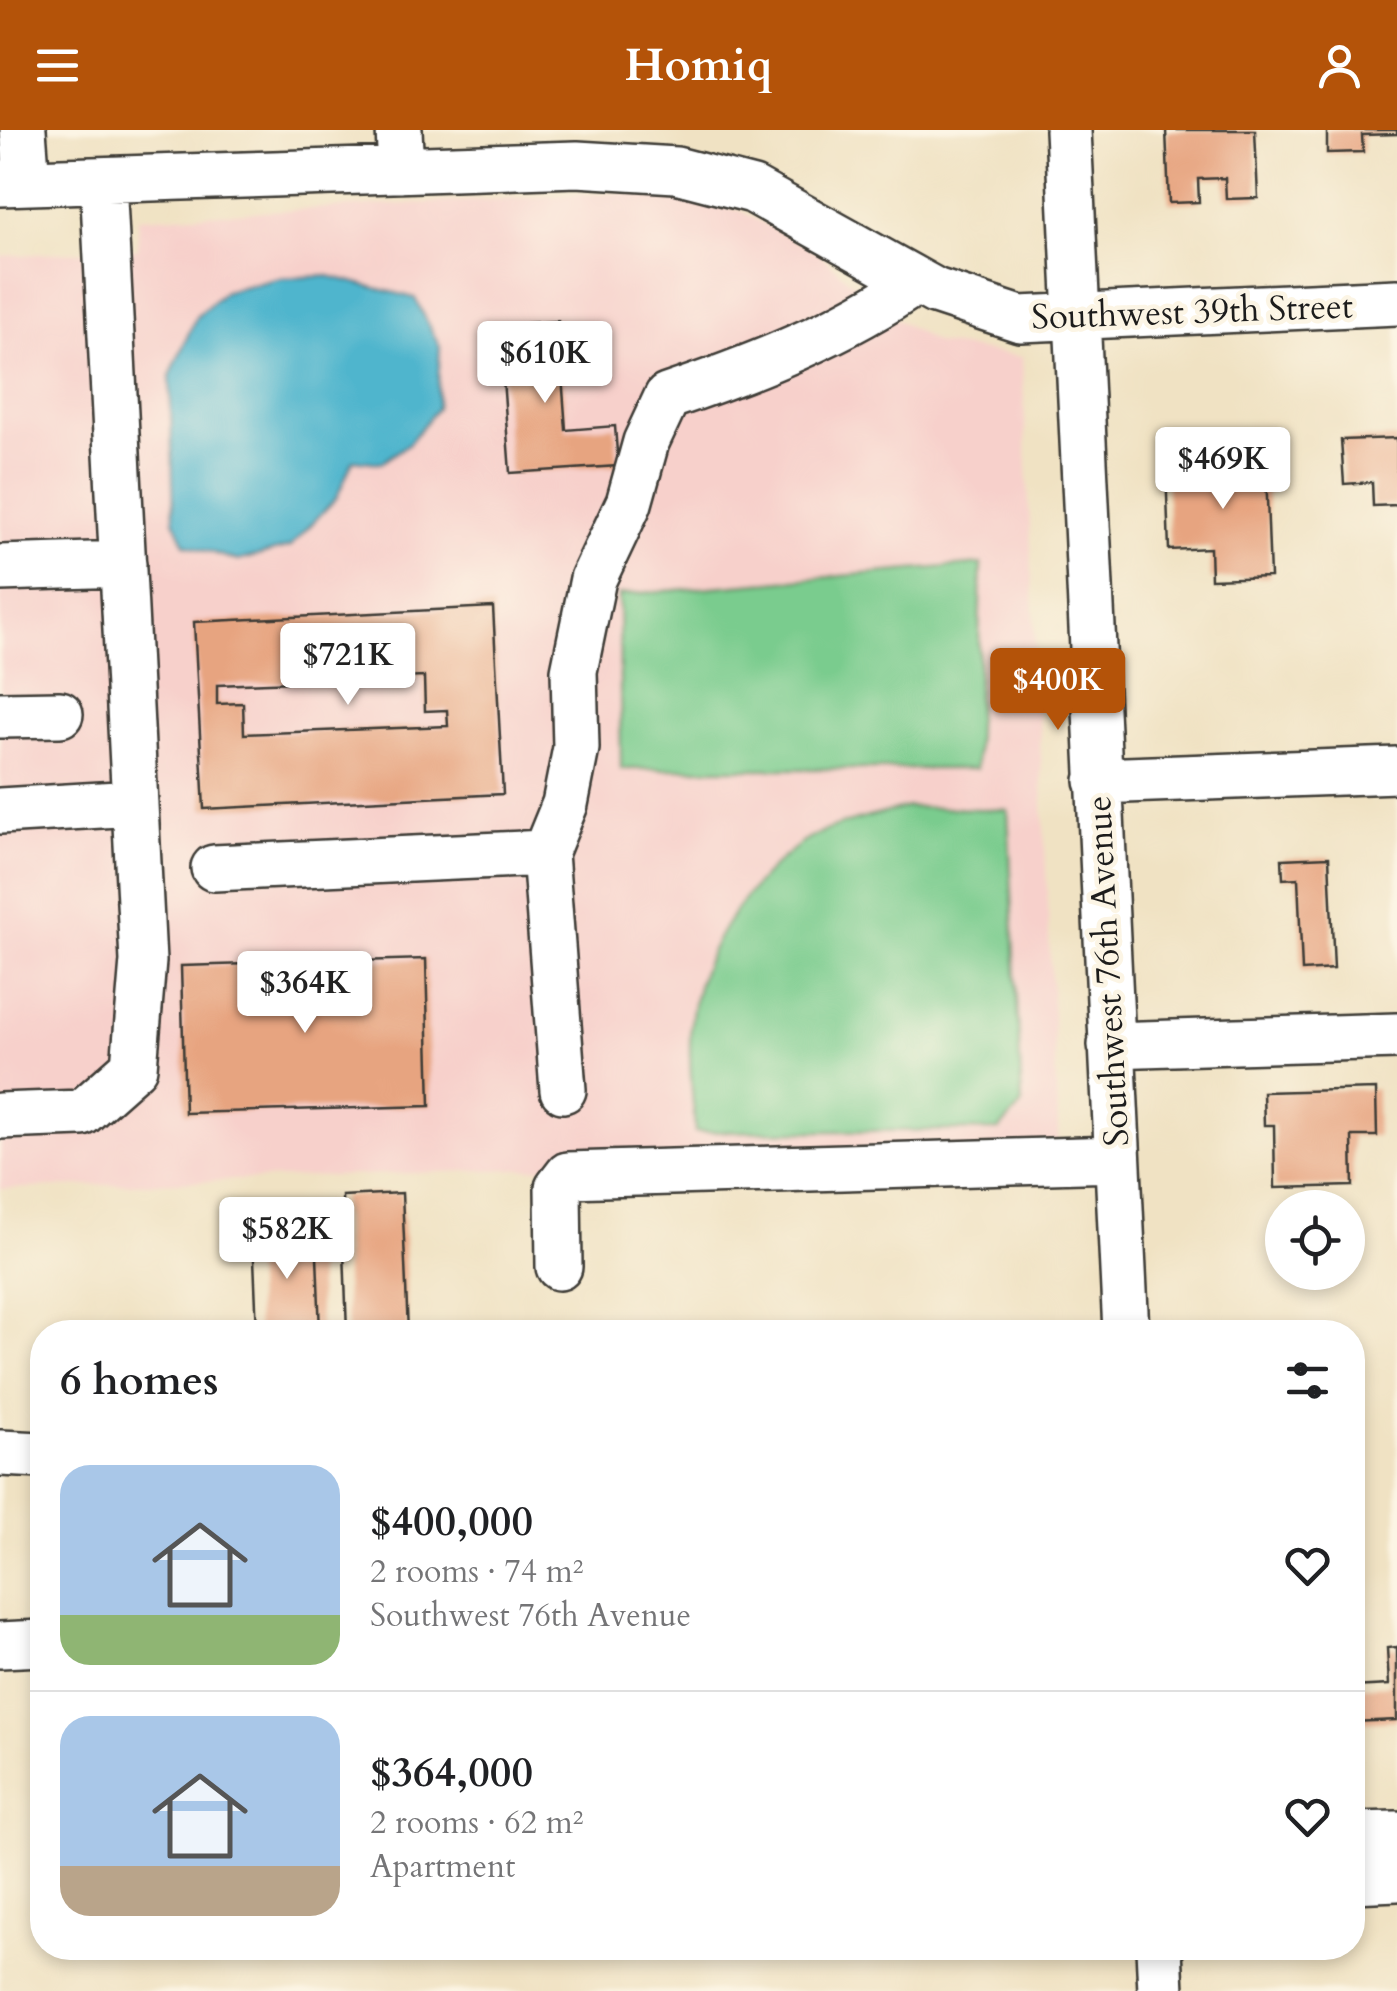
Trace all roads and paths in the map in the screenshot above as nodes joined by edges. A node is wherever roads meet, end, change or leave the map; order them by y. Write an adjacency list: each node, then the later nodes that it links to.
1 (24, 130): 5 (street)
2 (1068, 130): 8 (street, Southwest 76th Avenue)
3 (400, 150): 4 (street, Southwest 39th Street); 6 (street, Southwest 39th Street)
4 (103, 180): 5 (street, Southwest 39th Street); 9 (street)
5 (13, 183)
6 (917, 281): 8 (street, Southwest 39th Street); 17 (street)
7 (1397, 302): 8 (street, Southwest 39th Street)
8 (1074, 318): 14 (street, Southwest 76th Avenue)
9 (123, 564): 10 (street); 15 (street)
10 (0, 568)
11 (60, 714): 12 (street)
12 (0, 715)
13 (1397, 770): 14 (street)
14 (1098, 780): 20 (street, Southwest 76th Avenue)
15 (135, 803): 16 (street); 22 (street)
16 (0, 811)
17 (545, 853): 18 (street); 21 (street)
18 (214, 868)
19 (1397, 1036): 20 (street)
20 (1111, 1045): 23 (street, Southwest 76th Avenue)
21 (562, 1090)
22 (0, 1116)
23 (1117, 1159): 24 (street); 25 (street, Southwest 76th Avenue)
24 (558, 1267)
25 (1125, 1320)
26 (0, 1453): 27 (street)
27 (30, 1454)
28 (30, 1643): 29 (street)
29 (0, 1644)
30 (1397, 1834): 31 (street)
31 (1365, 1835)
32 (1397, 1878): 33 (street)
33 (1365, 1879)
34 (1159, 1960): 35 (street)
35 (1161, 1991)

